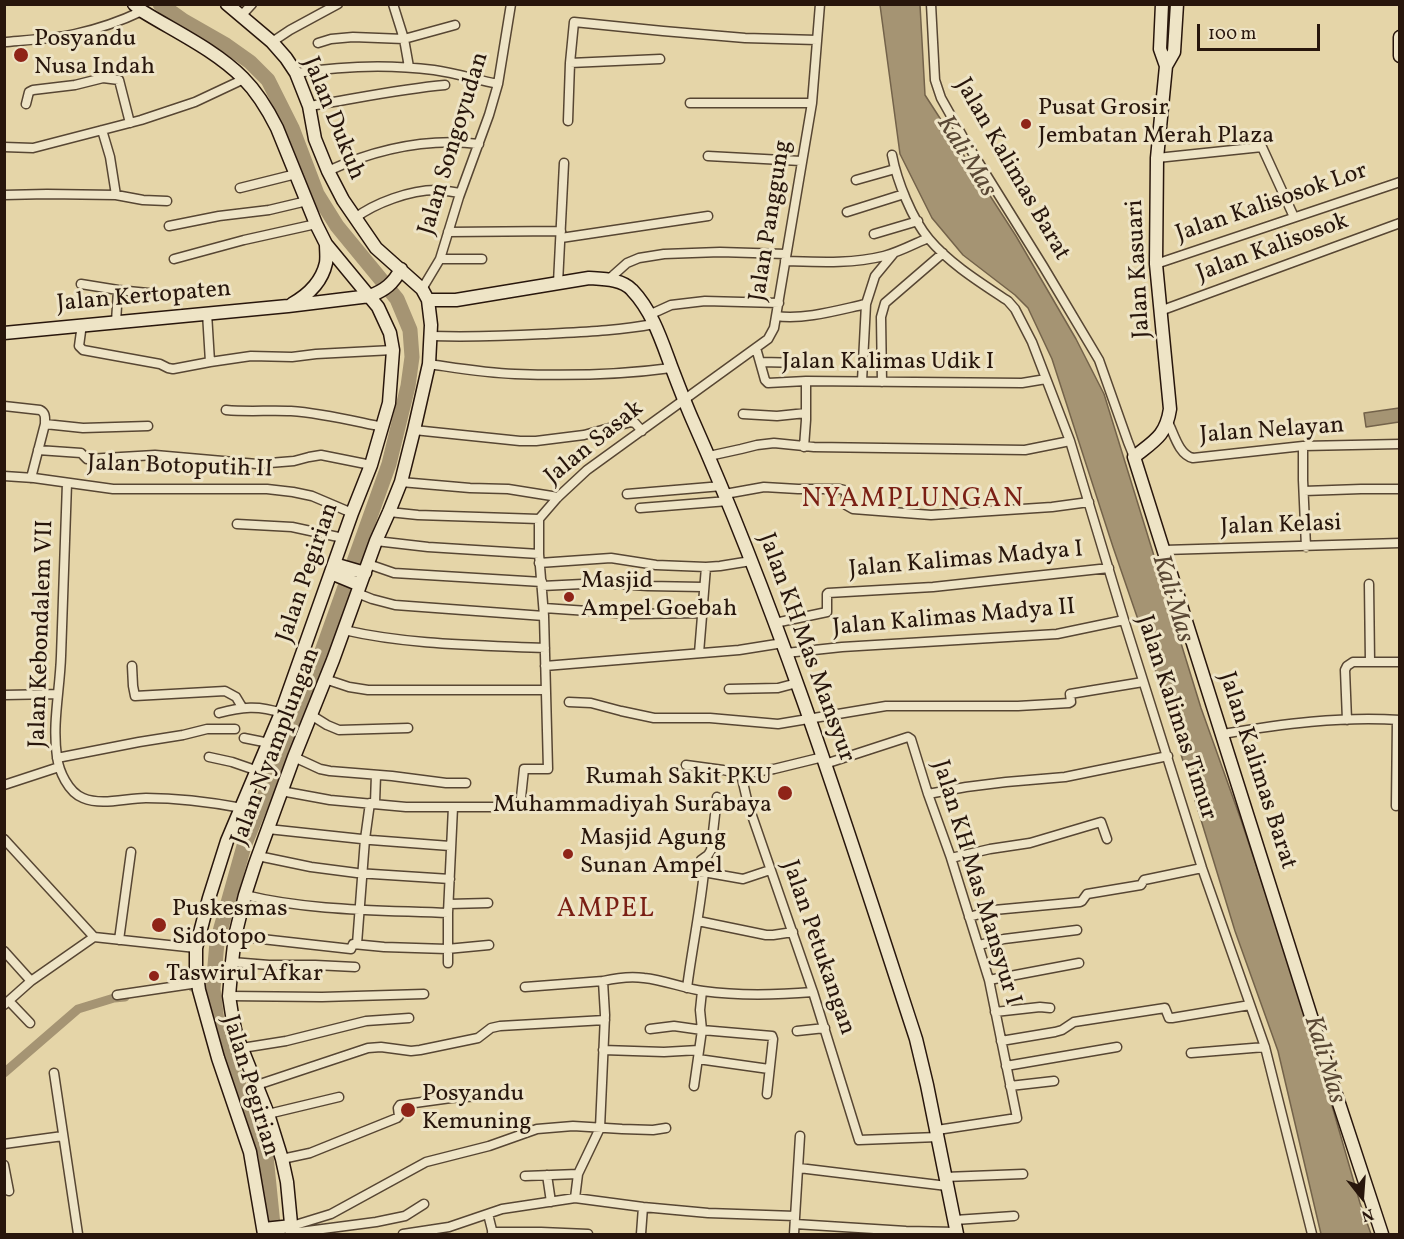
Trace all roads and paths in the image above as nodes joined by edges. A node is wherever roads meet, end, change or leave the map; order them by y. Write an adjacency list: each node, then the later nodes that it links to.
1 (227, 4): 12 (street, Jalan Dukuh)
2 (252, 4): 12 (street)
3 (338, 4): 18 (street)
4 (404, 4): 10 (street)
5 (511, 4): 27 (street, Jalan Songoyudan)
6 (820, 4): 16 (street, Jalan Panggung)
7 (932, 4): 123 (street, Jalan Kalimas Barat)
8 (1162, 4): 23 (street, Jalan Kasuari)
9 (1177, 4): 23 (street, Jalan Kasuari)
10 (394, 7): 15 (street)
11 (138, 8): 17 (street); 26 (street, Jalan Pegirian)
12 (241, 15): 18 (street, Jalan Dukuh)
13 (455, 25): 15 (street)
14 (1400, 37): 20 (street)
15 (404, 39): 19 (street); 24 (street)
16 (817, 40): 22 (street); 31 (street, Jalan Panggung)
17 (4, 42)
18 (272, 42): 25 (street, Jalan Dukuh)
19 (318, 43)
20 (1400, 56)
21 (660, 59): 22 (street)
22 (570, 63): 33 (street)
23 (1166, 66): 40 (street, Jalan Kasuari)
24 (409, 67): 25 (street); 27 (street)
25 (296, 73): 32 (street, Jalan Dukuh)
26 (244, 79): 34 (street); 45 (street, Jalan Pegirian)
27 (498, 84): 36 (street, Jalan Songoyudan)
28 (445, 85): 32 (street)
29 (690, 103): 31 (street)
30 (26, 104): 34 (street)
31 (812, 104): 41 (street, Jalan Panggung)
32 (309, 106): 44 (street, Jalan Dukuh)
33 (568, 121)
34 (130, 123): 35 (street)
35 (102, 130): 37 (street); 52 (street)
36 (479, 144): 44 (street); 49 (street, Jalan Songoyudan)
37 (4, 147)
38 (892, 155): 43 (street, Jalan Kalimas Timur)
39 (708, 156): 41 (street)
40 (1157, 158): 57 (street); 74 (street, Jalan Kasuari)
41 (801, 161): 70 (street, Jalan Panggung)
42 (564, 163): 64 (street)
43 (895, 169): 46 (street); 50 (street, Jalan Kalimas Timur)
44 (327, 171): 58 (street, Jalan Dukuh)
45 (297, 174): 48 (street); 54 (street, Jalan Pegirian)
46 (856, 180)
47 (1400, 182): 57 (street, Jalan Kalisosok Lor)
48 (240, 188)
49 (460, 194): 58 (street); 63 (street, Jalan Songoyudan)
50 (904, 194): 55 (street); 59 (street, Jalan Kalimas Timur)
51 (4, 195): 52 (street)
52 (116, 195): 53 (street)
53 (167, 201)
54 (307, 201): 61 (street, Jalan Pegirian); 62 (street)
55 (847, 212)
56 (708, 216): 64 (street)
57 (1294, 217): 74 (street, Jalan Kalisosok Lor)
58 (354, 218): 75 (street, Jalan Dukuh)
59 (918, 221): 65 (street); 66 (street, Jalan Kalimas Timur)
60 (1400, 223): 87 (street, Jalan Kalisosok)
61 (316, 224): 67 (street, Jalan Pegirian); 71 (street)
62 (169, 226)
63 (448, 232): 64 (street); 72 (street, Jalan Songoyudan)
64 (561, 234): 77 (street)
65 (874, 234)
66 (928, 238): 68 (street); 69 (street, Jalan Kalimas Timur)
67 (326, 244): 83 (street, Jalan Pegirian); 86 (street)
68 (894, 253): 70 (street); 85 (street)
69 (943, 253): 102 (street, Jalan Kalimas Timur); 105 (street)
70 (786, 258): 76 (street); 84 (street, Jalan Panggung)
71 (174, 259)
72 (440, 259): 73 (street); 81 (street, Jalan Songoyudan)
73 (482, 259)
74 (1156, 264): 87 (street, Jalan Kasuari)
75 (401, 269): 79 (street); 81 (street, Jalan Dukuh)
76 (609, 279): 77 (street); 90 (street, Jalan KH Mas Mansyur)
77 (558, 283): 81 (street)
78 (81, 284): 80 (street)
79 (395, 286): 81 (street); 83 (street)
80 (118, 290): 82 (street); 91 (street)
81 (422, 290): 94 (street, Jalan Nyamplungan)
82 (148, 293)
83 (378, 298): 86 (street, Jalan Kertopaten); 96 (street, Jalan Pegirian)
84 (779, 303): 89 (street, Jalan Panggung); 90 (street)
85 (866, 304): 89 (street); 104 (street)
86 (288, 306): 88 (street, Jalan Kertopaten)
87 (1160, 311): 111 (street, Jalan Kasuari)
88 (207, 314): 91 (street, Jalan Kertopaten); 97 (street)
89 (776, 316): 95 (street, Jalan Panggung)
90 (652, 320): 94 (street); 101 (street, Jalan KH Mas Mansyur)
91 (116, 322): 92 (street, Jalan Kertopaten)
92 (82, 324): 93 (street, Jalan Kertopaten); 97 (street)
93 (4, 333)
94 (431, 336): 100 (street, Jalan Nyamplungan)
95 (756, 348): 98 (street, Jalan Kalimas Udik I); 106 (street, Jalan Panggung)
96 (393, 350): 97 (street); 114 (street, Jalan Pegirian)
97 (210, 362)
98 (760, 362): 99 (street); 103 (street, Jalan Kalimas Udik I)
99 (805, 363)
100 (429, 364): 101 (street); 115 (street, Jalan Nyamplungan)
101 (671, 368): 106 (street, Jalan KH Mas Mansyur)
102 (1046, 379): 105 (street, Jalan Kalimas Udik I); 117 (street, Jalan Kalimas Timur)
103 (806, 381): 104 (street, Jalan Kalimas Udik I); 109 (street)
104 (862, 381): 105 (street, Jalan Kalimas Udik I)
105 (882, 382)
106 (684, 399): 116 (street, Jalan Sasak); 122 (street, Jalan KH Mas Mansyur)
107 (4, 406): 112 (street)
108 (226, 410): 114 (street)
109 (806, 413): 110 (street); 120 (street)
110 (743, 414)
111 (1168, 422): 119 (street, Jalan Nelayan); 123 (street)
112 (45, 424): 113 (street); 121 (street)
113 (148, 426)
114 (383, 427): 124 (street, Jalan Pegirian)
115 (414, 430): 116 (street); 127 (street, Jalan Nyamplungan)
116 (642, 431): 133 (street, Jalan Sasak)
117 (1070, 441): 120 (street); 134 (street, Jalan Kalimas Timur)
118 (1400, 444): 119 (street, Jalan Nelayan)
119 (1303, 446): 130 (street)
120 (804, 447): 122 (street)
121 (38, 450): 124 (street); 126 (street)
122 (709, 456): 132 (street, Jalan KH Mas Mansyur)
123 (1134, 456): 144 (street, Jalan Kalimas Barat)
124 (371, 465): 137 (street, Jalan Pegirian)
125 (4, 476): 126 (street, Jalan Botoputih II)
126 (31, 478): 128 (street, Jalan Botoputih II)
127 (400, 482): 133 (street); 136 (street, Jalan Nyamplungan)
128 (67, 483): 137 (street, Jalan Botoputih II); 172 (street, Jalan Kebondalem VII)
129 (1400, 489): 130 (street)
130 (1304, 491): 143 (street)
131 (627, 494): 132 (street)
132 (725, 494): 134 (street); 135 (street); 146 (street, Jalan KH Mas Mansyur)
133 (558, 497): 138 (street, Jalan Sasak)
134 (1089, 502): 148 (street, Jalan Kalimas Timur)
135 (640, 508)
136 (389, 512): 138 (street, Jalan Sasak); 141 (street, Jalan Nyamplungan)
137 (351, 513): 140 (street, Jalan Pegirian)
138 (539, 519): 145 (street)
139 (237, 524): 140 (street)
140 (343, 538): 149 (street, Jalan Pegirian)
141 (376, 541): 145 (street); 150 (street, Jalan Nyamplungan)
142 (1400, 543): 143 (street, Jalan Kelasi)
143 (1306, 547): 144 (street, Jalan Kelasi)
144 (1164, 550): 184 (street, Jalan Kalimas Barat)
145 (539, 558): 147 (street); 151 (street)
146 (751, 561): 147 (street); 158 (street, Jalan KH Mas Mansyur)
147 (706, 567): 154 (street)
148 (1109, 568): 157 (street, Jalan Kalimas Timur); 158 (street, Jalan Kalimas Madya I)
149 (335, 570): 150 (street); 153 (street); 177 (street, Jalan Pegirian)
150 (364, 570): 151 (street); 153 (street, Jalan Nyamplungan)
151 (542, 584): 154 (street); 155 (street)
152 (1369, 584): 163 (street)
153 (357, 587): 155 (street); 159 (street, Jalan Nyamplungan)
154 (703, 587): 156 (street)
155 (544, 612): 156 (street); 160 (street)
156 (702, 613): 162 (street)
157 (1124, 620): 161 (street, Jalan Kalimas Madya II); 168 (street, Jalan Kalimas Timur)
158 (775, 623): 161 (street, Jalan KH Mas Mansyur)
159 (344, 630): 160 (street); 167 (street, Jalan Nyamplungan)
160 (544, 648): 166 (street)
161 (784, 648): 162 (street, Jalan Kalimas Madya II); 169 (street, Jalan KH Mas Mansyur)
162 (699, 653): 166 (street, Jalan Kalimas Madya II)
163 (1370, 662): 164 (street); 180 (street)
164 (1400, 662)
165 (132, 666): 175 (street)
166 (545, 666): 171 (street)
167 (326, 679): 171 (street); 178 (street, Jalan Nyamplungan)
168 (1143, 682): 179 (street); 187 (street, Jalan Kalimas Timur)
169 (798, 683): 170 (street); 179 (street, Jalan KH Mas Mansyur)
170 (729, 689)
171 (546, 690): 203 (street)
172 (58, 694): 173 (street); 191 (street, Jalan Kebondalem VII)
173 (4, 695)
174 (569, 702): 179 (street)
175 (242, 707): 176 (street); 177 (street)
176 (219, 713)
177 (281, 713): 186 (street, Jalan Pegirian)
178 (311, 715): 182 (street); 189 (street, Jalan Nyamplungan)
179 (810, 718): 190 (street, Jalan KH Mas Mansyur)
180 (1347, 720): 181 (street); 184 (street)
181 (1398, 720): 202 (street)
182 (408, 728)
183 (235, 729): 191 (street)
184 (1223, 734): 311 (street, Jalan Kalimas Barat)
185 (244, 738): 186 (street)
186 (269, 743): 193 (street, Jalan Pegirian)
187 (1168, 756): 199 (street); 213 (street, Jalan Kalimas Timur)
188 (209, 757): 193 (street)
189 (294, 758): 195 (street); 198 (street, Jalan Nyamplungan)
190 (824, 761): 194 (street); 199 (street, Jalan KH Mas Mansyur I); 281 (street, Jalan KH Mas Mansyur)
191 (58, 763): 197 (street); 204 (street, Jalan Kebondalem VII)
192 (686, 765): 194 (street)
193 (258, 771): 204 (street, Jalan Pegirian)
194 (741, 774): 214 (street, Jalan Petukangan)
195 (376, 775): 196 (street); 201 (street)
196 (466, 783)
197 (4, 785)
198 (281, 791): 201 (street); 205 (street, Jalan Nyamplungan)
199 (928, 794): 212 (street, Jalan KH Mas Mansyur I)
200 (717, 797): 215 (street)
201 (372, 803): 203 (street); 207 (street)
202 (1396, 806)
203 (453, 807): 209 (street)
204 (242, 808): 232 (street, Jalan Pegirian)
205 (268, 829): 207 (street); 211 (street, Jalan Nyamplungan)
206 (4, 839): 226 (street)
207 (365, 839): 209 (street); 216 (street)
208 (1107, 839): 212 (street)
209 (450, 846): 217 (street)
210 (131, 852): 228 (street)
211 (258, 856): 216 (street); 218 (street, Jalan Nyamplungan)
212 (951, 858): 222 (street, Jalan KH Mas Mansyur I)
213 (1202, 868): 222 (street); 251 (street, Jalan Kalimas Timur)
214 (770, 870): 215 (street); 225 (street, Jalan Petukangan)
215 (704, 872): 223 (street)
216 (363, 873): 217 (street); 221 (street)
217 (450, 879): 220 (street)
218 (245, 895): 221 (street); 227 (street, Jalan Nyamplungan)
219 (488, 903): 220 (street)
220 (449, 908): 221 (street); 233 (street)
221 (359, 909): 229 (street)
222 (969, 917): 231 (street, Jalan KH Mas Mansyur I)
223 (698, 921): 225 (street); 244 (street)
224 (1077, 930): 231 (street)
225 (793, 932): 246 (street, Jalan Petukangan)
226 (94, 936): 228 (street); 240 (street)
227 (235, 936): 229 (street); 235 (street, Jalan Nyamplungan)
228 (119, 940): 232 (street)
229 (357, 944): 233 (street)
230 (489, 945): 233 (street)
231 (979, 945): 239 (street, Jalan KH Mas Mansyur I)
232 (196, 948): 242 (street, Jalan Pegirian)
233 (447, 949): 236 (street)
234 (4, 951): 240 (street)
235 (232, 962): 238 (street); 249 (street, Jalan Nyamplungan)
236 (448, 963)
237 (1079, 963): 239 (street)
238 (355, 967)
239 (989, 980): 253 (street, Jalan KH Mas Mansyur I)
240 (31, 981): 250 (street)
241 (603, 981): 243 (street); 244 (street); 255 (street)
242 (198, 986): 248 (street); 303 (street, Jalan Pegirian)
243 (525, 987)
244 (687, 988): 245 (street)
245 (702, 991): 246 (street); 259 (street)
246 (813, 992): 257 (street, Jalan Petukangan)
247 (424, 994): 249 (street)
248 (117, 995)
249 (230, 996): 264 (street, Jalan Nyamplungan)
250 (7, 1003): 256 (street)
251 (1250, 1005): 261 (street); 263 (street, Jalan Kalimas Timur)
252 (1050, 1008): 253 (street)
253 (995, 1012): 261 (street, Jalan KH Mas Mansyur I)
254 (409, 1018): 264 (street)
255 (604, 1020): 265 (street); 272 (street)
256 (30, 1023)
257 (825, 1028): 260 (street); 281 (street, Jalan Petukangan)
258 (650, 1029): 259 (street)
259 (702, 1030): 267 (street); 269 (street)
260 (797, 1031)
261 (1001, 1041): 268 (street, Jalan KH Mas Mansyur I)
262 (1117, 1047): 268 (street)
263 (1265, 1047): 266 (street); 310 (street, Jalan Kalimas Timur)
264 (242, 1048): 272 (street, Jalan Nyamplungan)
265 (603, 1050): 267 (street); 279 (street)
266 (1191, 1053)
267 (698, 1055): 269 (street); 273 (street)
268 (1006, 1066): 274 (street, Jalan KH Mas Mansyur I)
269 (769, 1069): 276 (street)
270 (54, 1073): 282 (street)
271 (1054, 1081): 274 (street)
272 (257, 1085): 278 (street, Jalan Nyamplungan)
273 (694, 1086)
274 (1010, 1086): 281 (street, Jalan KH Mas Mansyur I)
275 (496, 1095): 285 (street)
276 (767, 1095)
277 (339, 1097): 278 (street)
278 (268, 1114): 285 (street, Jalan Nyamplungan)
279 (600, 1128): 280 (street); 288 (street); 302 (street)
280 (666, 1128)
281 (937, 1133): 292 (street, Jalan KH Mas Mansyur)
282 (63, 1136): 284 (street); 304 (street)
283 (800, 1136): 287 (street)
284 (4, 1144)
285 (282, 1159): 302 (street, Jalan Nyamplungan)
286 (4, 1165): 293 (street)
287 (799, 1168): 292 (street); 300 (street)
288 (578, 1174): 290 (street); 294 (street)
289 (1023, 1174): 292 (street)
290 (547, 1175): 291 (street); 295 (street)
291 (525, 1176)
292 (946, 1181): 301 (street, Jalan KH Mas Mansyur)
293 (9, 1191)
294 (575, 1198): 295 (street); 297 (street)
295 (550, 1202): 298 (street)
296 (424, 1204): 302 (street)
297 (643, 1207): 300 (street); 308 (street)
298 (488, 1214): 305 (street); 306 (street)
299 (1014, 1216): 301 (street)
300 (795, 1220): 301 (street); 309 (street)
301 (956, 1229)
302 (292, 1231): 303 (street)
303 (264, 1232)
304 (78, 1234)
305 (403, 1234)
306 (492, 1234): 307 (street)
307 (588, 1234)
308 (641, 1234)
309 (794, 1234)
310 (1312, 1234)
311 (1382, 1234)

